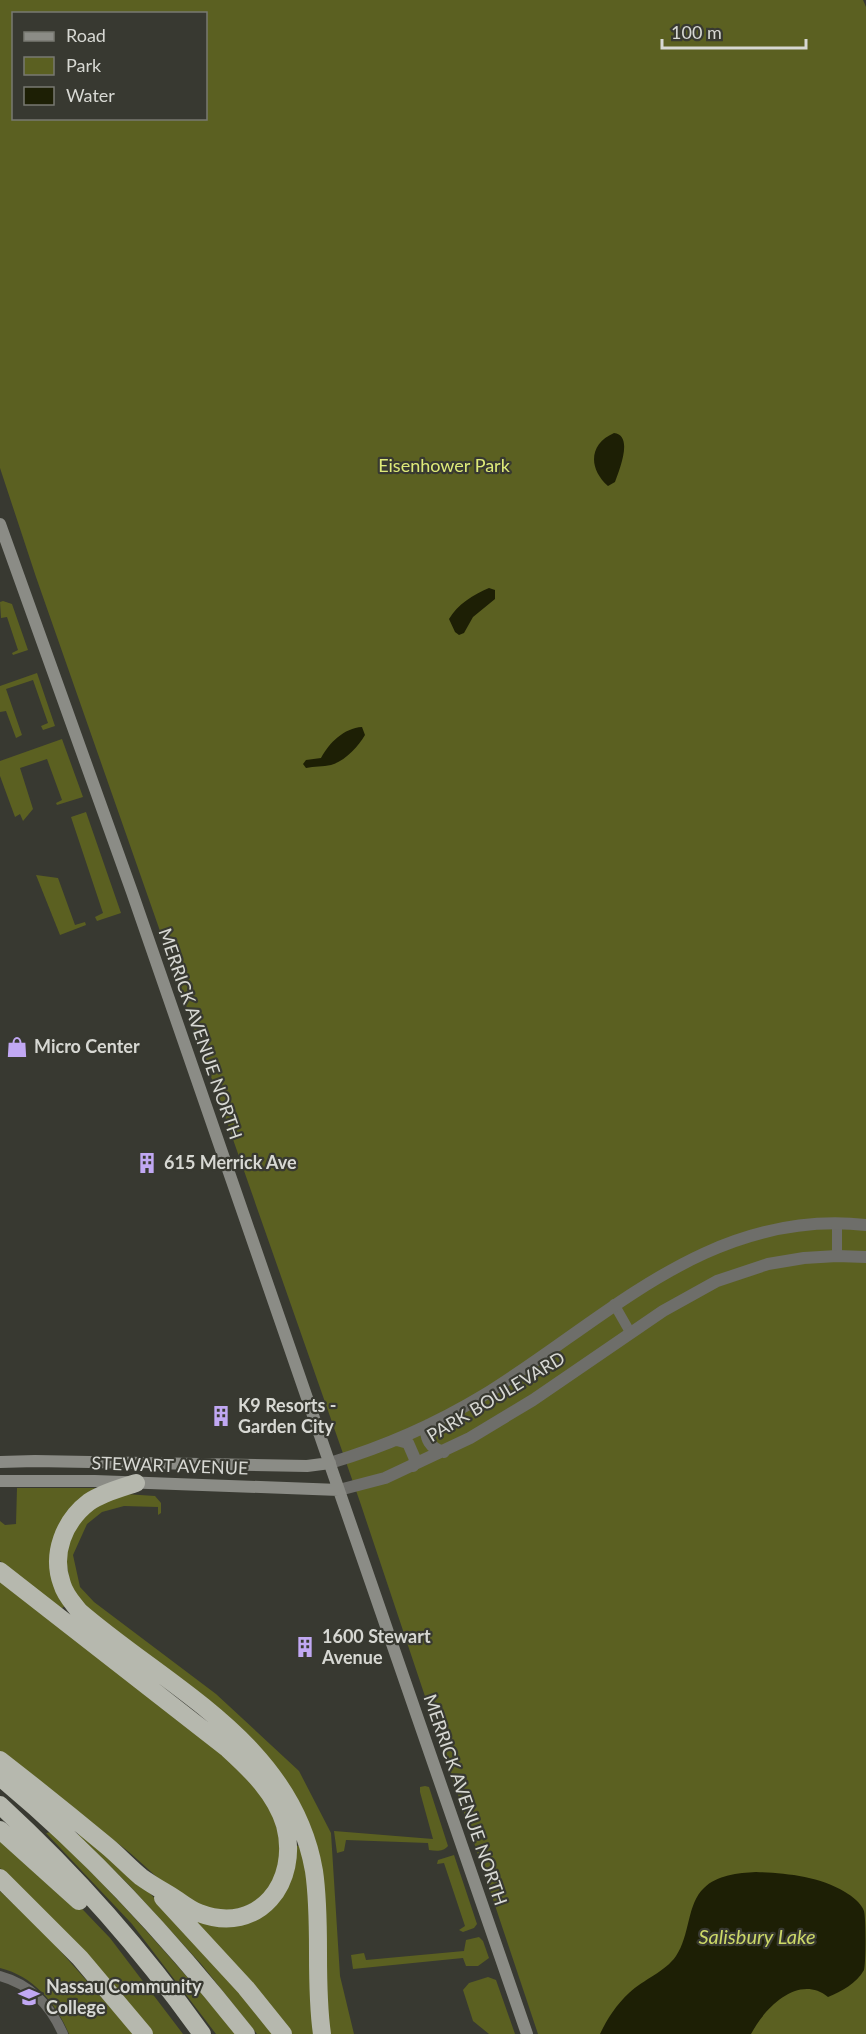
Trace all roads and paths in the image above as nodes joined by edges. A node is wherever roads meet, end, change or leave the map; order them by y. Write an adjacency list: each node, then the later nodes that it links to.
1 (0, 524): 14 (main road, MERRICK AVENUE NORTH)
2 (837, 1224): 3 (street, PARK BOULEVARD); 4 (street); 6 (street, PARK BOULEVARD)
3 (866, 1225)
4 (837, 1256): 5 (street, PARK BOULEVARD); 7 (street, PARK BOULEVARD)
5 (866, 1257)
6 (614, 1304): 7 (street); 8 (street, PARK BOULEVARD)
7 (630, 1332): 10 (street, PARK BOULEVARD)
8 (428, 1425): 9 (street, PARK BOULEVARD); 10 (street)
9 (397, 1440): 14 (street, PARK BOULEVARD); 15 (street)
10 (444, 1452): 15 (street, PARK BOULEVARD)
11 (35, 1461): 12 (main road, STEWART AVENUE); 13 (main road, STEWART AVENUE); 17 (main road)
12 (0, 1462)
13 (79, 1462): 14 (main road, STEWART AVENUE); 18 (main road)
14 (330, 1463): 20 (main road, MERRICK AVENUE NORTH)
15 (413, 1466): 20 (street, PARK BOULEVARD)
16 (0, 1480): 17 (main road, STEWART AVENUE)
17 (16, 1480): 18 (main road, STEWART AVENUE)
18 (95, 1481): 19 (main road, STEWART AVENUE)
19 (136, 1483): 20 (main road, STEWART AVENUE); 35 (highway)
20 (339, 1490): 36 (main road, MERRICK AVENUE NORTH)
21 (0, 1571): 26 (highway)
22 (0, 1760): 26 (highway)
23 (0, 1777): 33 (highway)
24 (0, 1805): 28 (highway)
25 (0, 1830): 28 (highway)
26 (142, 1877): 34 (highway)
27 (0, 1878): 31 (highway)
28 (137, 1948): 32 (highway)
29 (0, 1976): 30 (street)
30 (63, 2034)
31 (144, 2034)
32 (202, 2034)
33 (246, 2034)
34 (283, 2034)
35 (322, 2034)
36 (527, 2034)

